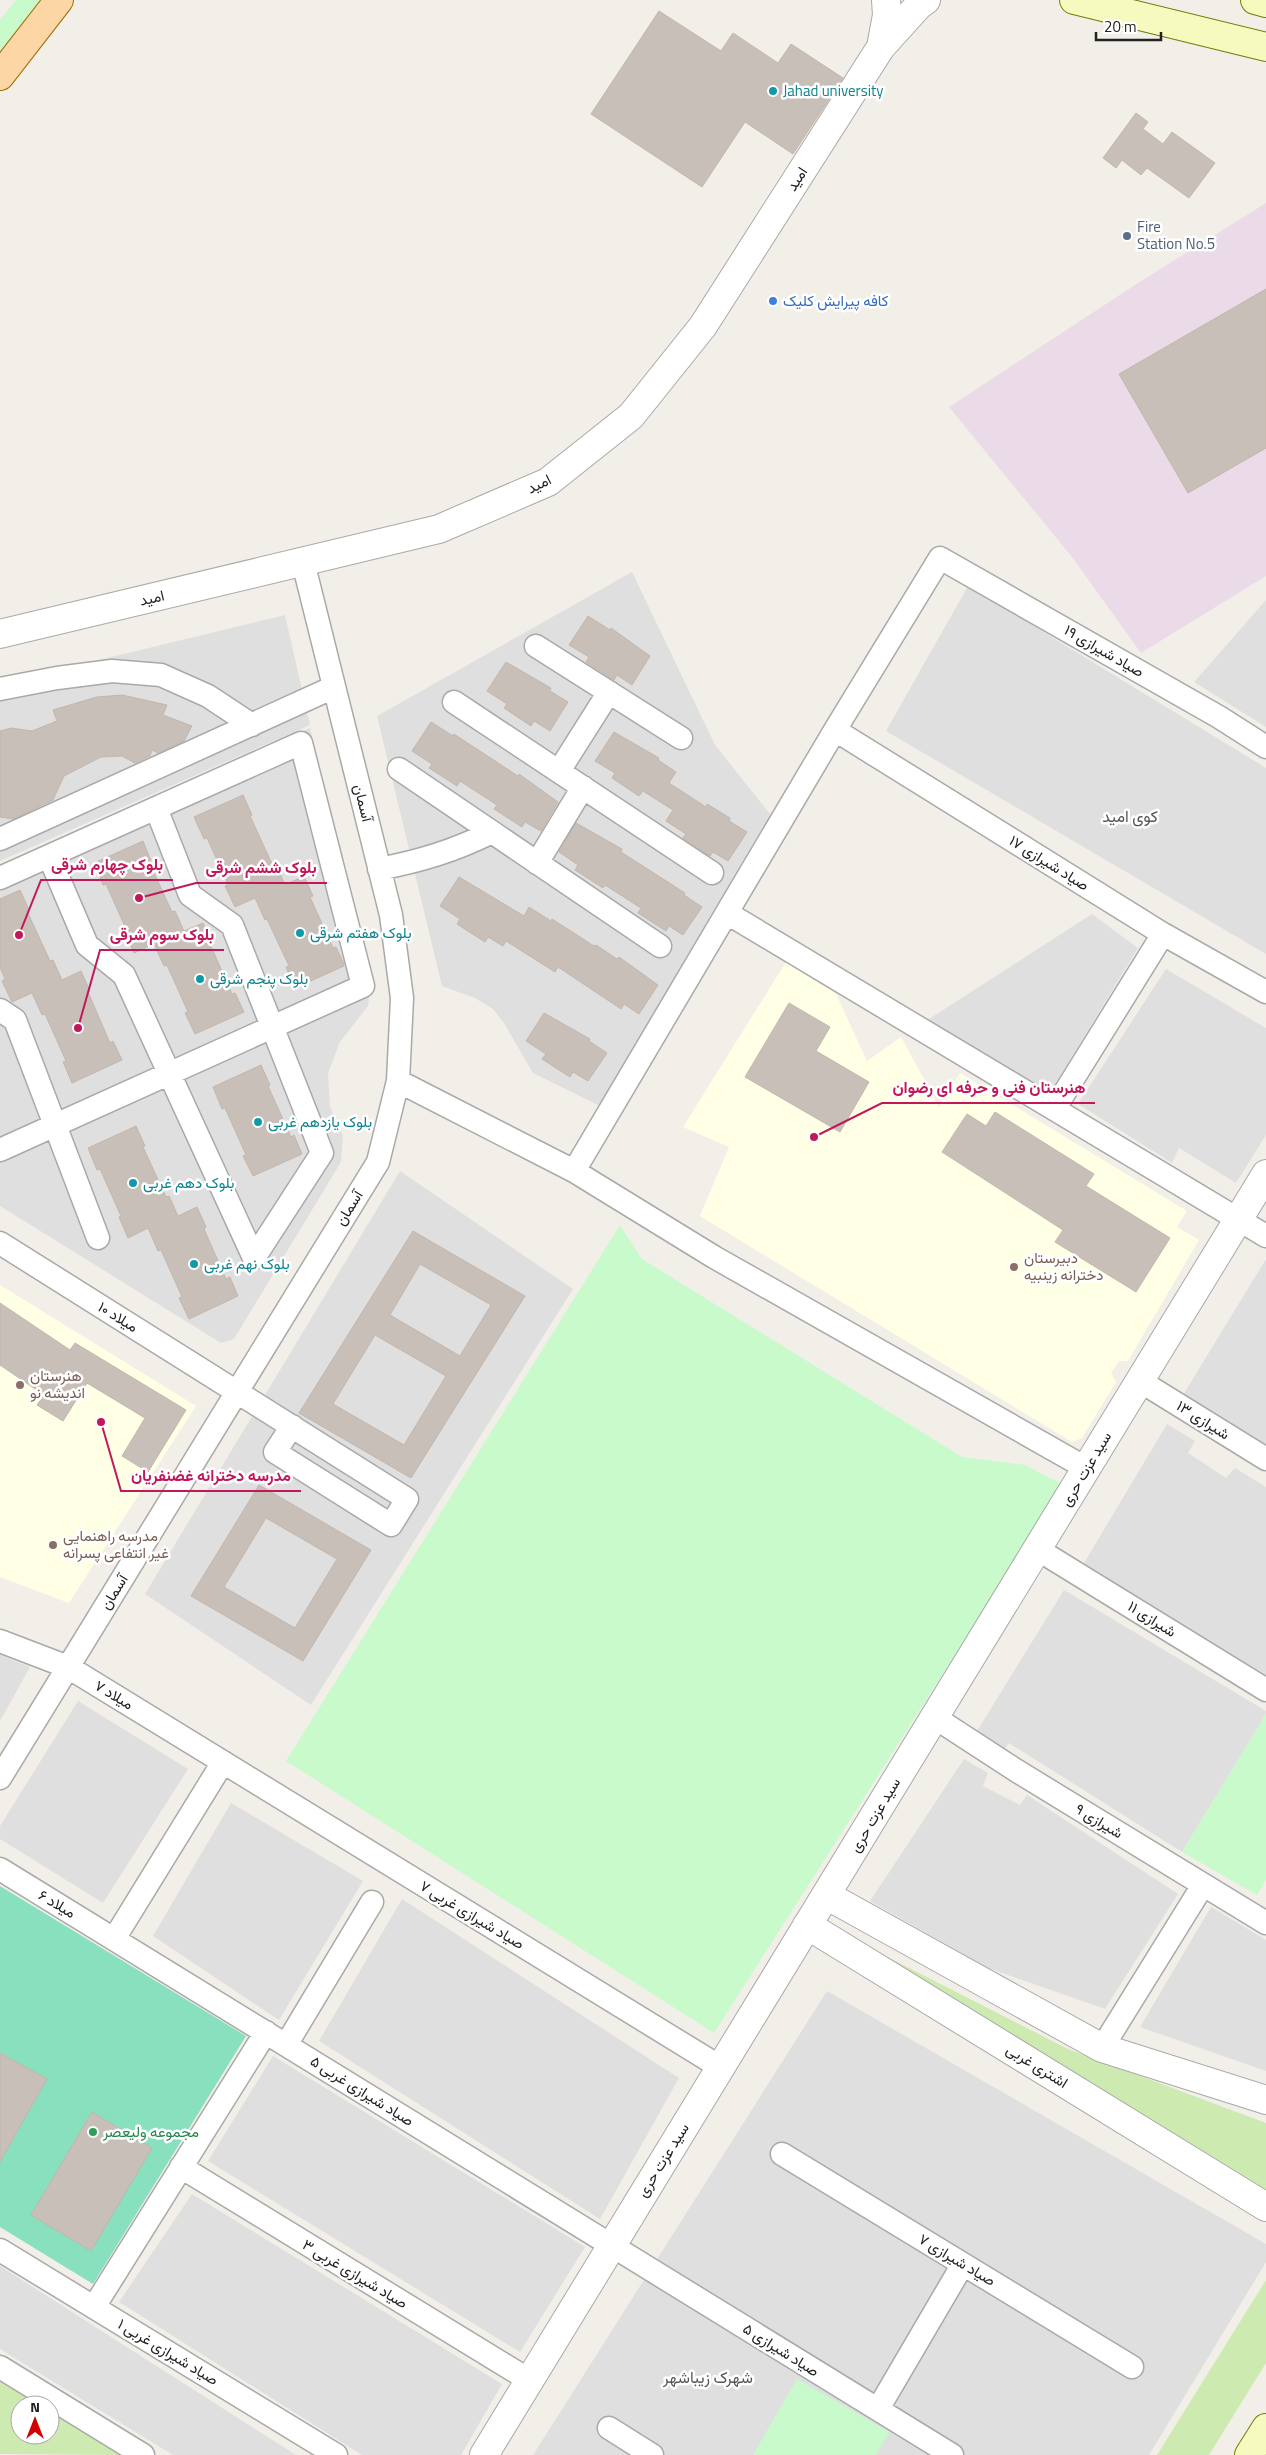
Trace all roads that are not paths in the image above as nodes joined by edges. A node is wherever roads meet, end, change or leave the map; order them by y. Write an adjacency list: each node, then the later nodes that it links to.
1 (59, 0): 9 (main road)
2 (886, 0): 7 (street)
3 (926, 0): 7 (street)
4 (1074, 0): 8 (main road)
5 (1256, 0): 6 (main road)
6 (1266, 3)
7 (881, 47): 10 (street, امید)
8 (1266, 47)
9 (0, 76)
10 (303, 562): 11 (street, امید); 13 (street, آسمان)
11 (0, 634)
12 (536, 646): 15 (street)
13 (334, 687): 17 (street); 29 (street, آسمان)
14 (0, 689): 17 (street)
15 (608, 692): 19 (street); 22 (street)
16 (454, 702): 22 (street)
17 (252, 725): 26 (street)
18 (835, 730): 20 (street, صیاد شیرازی ۱۹); 32 (street); 33 (street, صیاد شیرازی ۱۷)
19 (681, 738)
20 (1266, 747)
21 (399, 769): 25 (street)
22 (559, 771): 23 (street)
23 (583, 787): 28 (street); 30 (street)
24 (156, 808): 27 (street); 37 (street); 37 (street)
25 (492, 832): 28 (street); 29 (street)
26 (0, 839)
27 (49, 856): 31 (street); 38 (street)
28 (537, 862): 34 (street)
29 (379, 869): 39 (street, آسمان)
30 (712, 873)
31 (0, 878)
32 (727, 913): 40 (street); 43 (street)
33 (1163, 934): 35 (street, صیاد شیرازی ۱۷); 40 (street)
34 (660, 946)
35 (1266, 992)
36 (0, 1010): 41 (street)
37 (273, 1027): 38 (street); 38 (street)
38 (169, 1073): 41 (street)
39 (398, 1081): 43 (street); 50 (street, آسمان)
40 (1055, 1108): 45 (street)
41 (57, 1124): 42 (street); 47 (street)
42 (0, 1150)
43 (574, 1171): 53 (street)
44 (1266, 1174): 45 (street, سید عزت حری)
45 (1239, 1219): 46 (street); 49 (street, سید عزت حری)
46 (1266, 1236)
47 (98, 1238)
48 (0, 1243): 50 (street, میلاد ۱۰)
49 (1140, 1381): 52 (street, شیرازی ۱۳); 53 (street, سید عزت حری)
50 (237, 1392): 51 (street, میلاد ۱۰); 56 (street, آسمان)
51 (292, 1426): 51 (street, میلاد ۱۰)
52 (1266, 1459)
53 (1086, 1468): 54 (street, سید عزت حری)
54 (1037, 1548): 57 (street, شیرازی ۱۱); 58 (street, سید عزت حری)
55 (0, 1641): 56 (street, میلاد ۷)
56 (68, 1667): 59 (street, میلاد ۷); 60 (street, آسمان)
57 (1266, 1690)
58 (934, 1717): 62 (street, شیرازی ۹); 63 (street, سید عزت حری)
59 (223, 1762): 68 (street); 73 (street, صیاد شیرازی غربی ۷)
60 (0, 1778)
61 (0, 1869): 68 (street, میلاد ۶)
62 (1203, 1885): 66 (street, شیرازی ۹); 72 (street)
63 (826, 1895): 65 (street); 67 (street, سید عزت حری)
64 (372, 1902): 71 (street)
65 (870, 1920): 69 (street); 72 (street)
66 (1266, 1923)
67 (807, 1925): 69 (street, اشتری غربی); 73 (street, سید عزت حری)
68 (114, 1939): 70 (street, صیاد شیرازی غربی ۵)
69 (848, 1950): 77 (street, اشتری غربی)
70 (266, 2032): 71 (street, صیاد شیرازی غربی ۵); 76 (street)
71 (286, 2044): 78 (street, صیاد شیرازی غربی ۵)
72 (1102, 2048): 74 (street)
73 (720, 2067): 78 (street, سید عزت حری)
74 (1266, 2100)
75 (782, 2154): 80 (street, صیاد شیرازی ۷)
76 (181, 2167): 81 (street); 84 (street, صیاد شیرازی غربی ۳)
77 (1266, 2207)
78 (611, 2245): 84 (street, سید عزت حری); 85 (street, صیاد شیرازی ۵)
79 (0, 2250): 81 (street, صیاد شیرازی غربی ۱)
80 (963, 2264): 83 (street, صیاد شیرازی ۷); 85 (street)
81 (94, 2307): 89 (street, صیاد شیرازی غربی ۱)
82 (0, 2367): 88 (street)
83 (1132, 2367)
84 (529, 2380): 90 (street, سید عزت حری)
85 (878, 2409): 92 (street, صیاد شیرازی ۵)
86 (608, 2428): 91 (street)
87 (1266, 2428): 93 (main road)
88 (143, 2455)
89 (336, 2455)
90 (484, 2455)
91 (652, 2455)
92 (952, 2455)
93 (1249, 2455)

